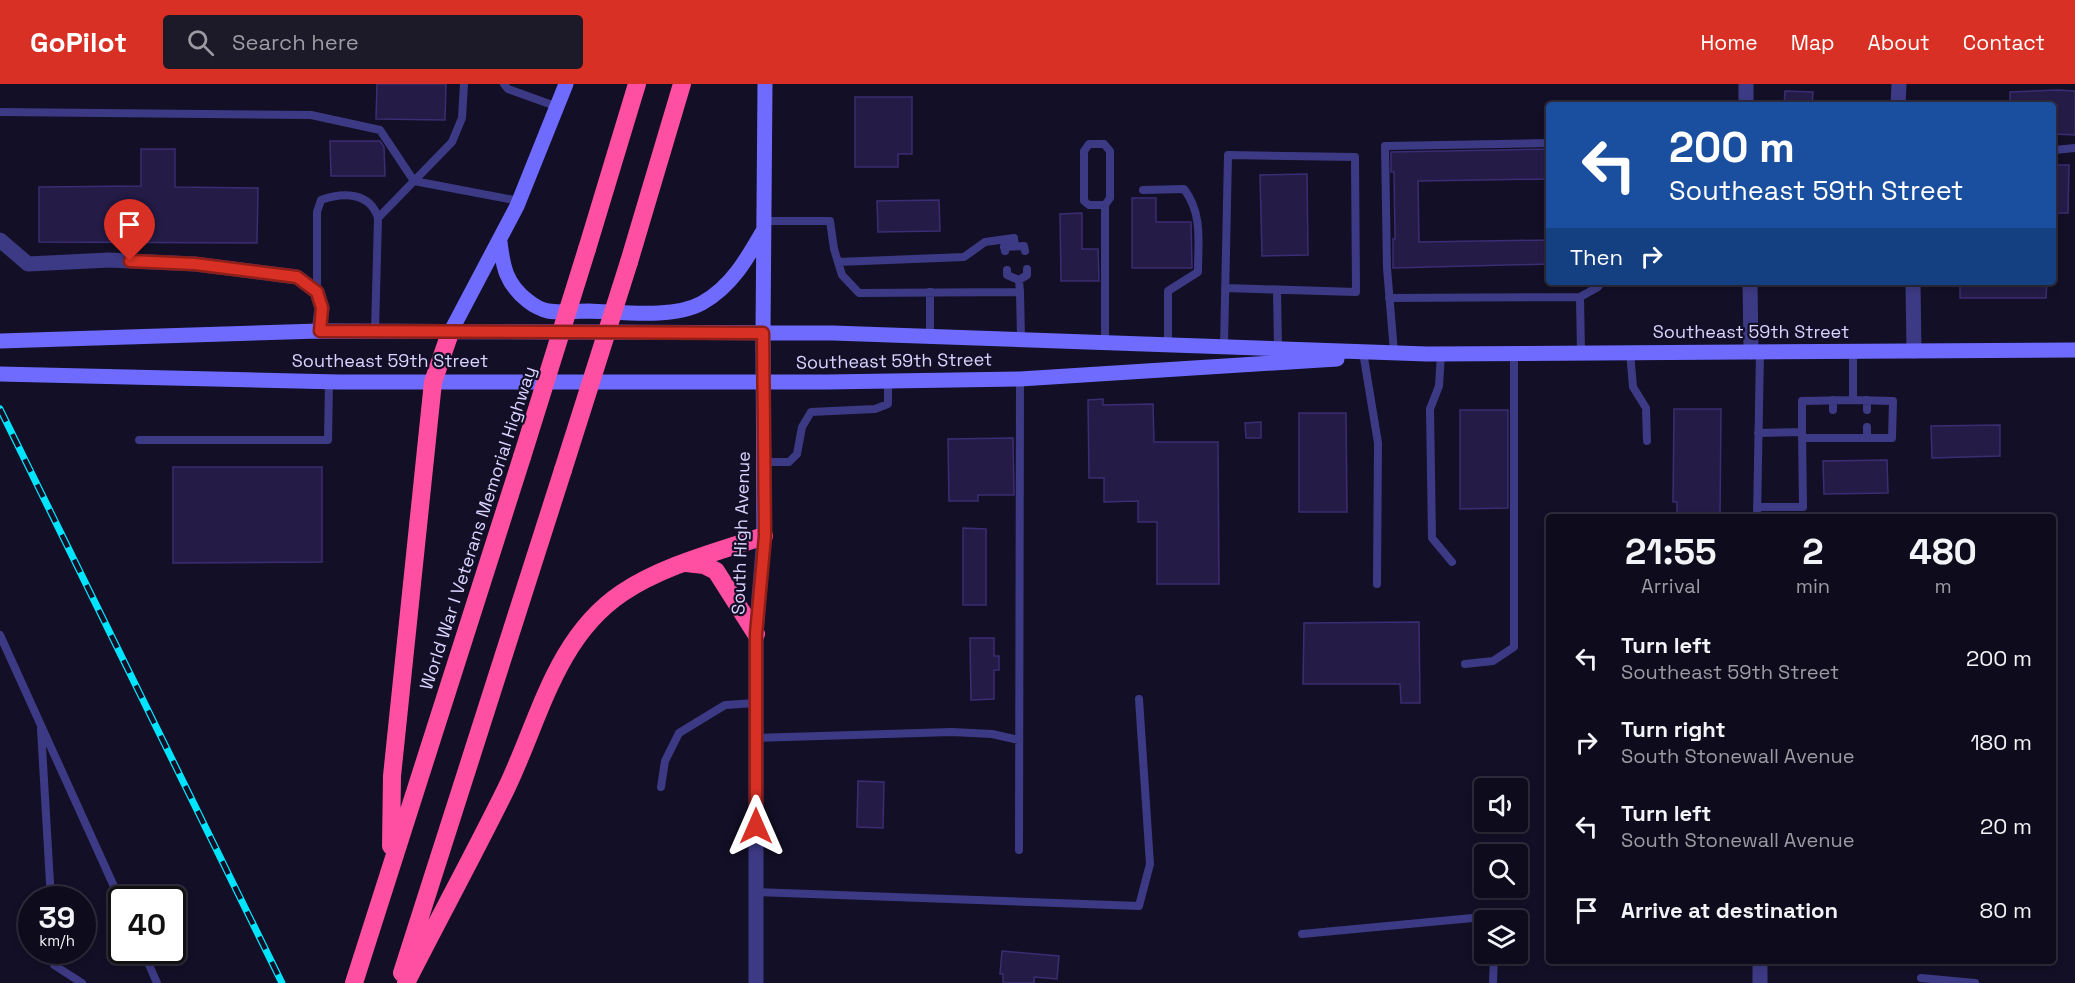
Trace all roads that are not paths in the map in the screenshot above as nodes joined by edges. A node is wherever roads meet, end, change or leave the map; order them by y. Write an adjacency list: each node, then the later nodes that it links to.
1 (464, 84): 16 (lane)
2 (504, 84): 11 (lane)
3 (566, 84): 11 (main road)
4 (637, 84): 100 (highway, World War I Veterans Memorial Highway, bridge)
5 (682, 84): 114 (highway, bridge)
6 (765, 84): 21 (main road, South High Avenue)
7 (1746, 84): 9 (street)
8 (1899, 84): 10 (street)
9 (1746, 102)
10 (1898, 102)
11 (558, 107): 18 (main road)
12 (0, 112): 16 (lane)
13 (1546, 143): 42 (lane)
14 (2075, 148): 15 (lane)
15 (2056, 150)
16 (414, 180): 18 (lane); 20 (lane)
17 (1143, 190): 51 (lane)
18 (519, 201): 23 (main road)
19 (1105, 205): 19 (lane); 50 (lane)
20 (378, 218): 39 (lane); 44 (lane)
21 (764, 226): 23 (main road); 28 (lane); 46 (main road, South High Avenue)
22 (0, 240): 39 (street)
23 (500, 242): 45 (main road)
24 (1014, 246): 25 (lane); 26 (lane); 27 (lane)
25 (1005, 251)
26 (1025, 251)
27 (942, 258): 28 (lane); 29 (lane)
28 (838, 262): 37 (lane)
29 (942, 268)
30 (1027, 269): 32 (lane)
31 (1007, 270): 32 (lane)
32 (1019, 280): 40 (lane)
33 (1599, 285): 41 (lane)
34 (1750, 285): 59 (street)
35 (1913, 285): 56 (street)
36 (1225, 288): 38 (lane); 38 (lane); 52 (lane)
37 (929, 290): 40 (lane); 47 (lane)
38 (1277, 290): 53 (lane)
39 (317, 292): 43 (street)
40 (1020, 292): 48 (lane)
41 (1580, 297): 42 (lane); 61 (lane)
42 (1389, 298): 57 (lane)
43 (320, 331): 44 (main road, Southeast 59th Street); 49 (main road, Southeast 59th Street)
44 (375, 332): 45 (main road, Southeast 59th Street)
45 (450, 333): 46 (main road, Southeast 59th Street); 67 (highway)
46 (763, 333): 47 (main road, Southeast 59th Street); 69 (main road, South High Avenue)
47 (930, 336): 48 (main road, Southeast 59th Street)
48 (1021, 339): 50 (main road, Southeast 59th Street)
49 (0, 341)
50 (1106, 342): 51 (main road, Southeast 59th Street)
51 (1168, 345): 52 (main road, Southeast 59th Street)
52 (1224, 347): 53 (main road, Southeast 59th Street)
53 (1278, 349): 57 (main road, Southeast 59th Street)
54 (2075, 350): 56 (main road, Southeast 59th Street)
55 (1853, 351): 56 (main road, Southeast 59th Street); 59 (main road, Southeast 59th Street); 71 (lane)
56 (1914, 351)
57 (1394, 352): 62 (main road, Southeast 59th Street)
58 (1630, 352): 59 (main road, Southeast 59th Street); 61 (main road, Southeast 59th Street); 82 (lane)
59 (1755, 352): 77 (lane)
60 (1514, 353): 61 (main road, Southeast 59th Street); 62 (main road, Southeast 59th Street); 92 (lane)
61 (1581, 353)
62 (1434, 354): 63 (main road, Southeast 59th Street); 87 (lane)
63 (1364, 357): 65 (main road, Southeast 59th Street); 89 (lane)
64 (0, 374): 66 (main road, Southeast 59th Street)
65 (1020, 379): 68 (main road, Southeast 59th Street); 97 (lane)
66 (329, 381): 67 (main road, Southeast 59th Street); 81 (lane)
67 (433, 381): 69 (main road, Southeast 59th Street); 100 (highway)
68 (888, 381): 69 (main road, Southeast 59th Street); 83 (lane)
69 (764, 383): 83 (main road, South High Avenue)
70 (1833, 400): 71 (lane); 73 (lane); 78 (lane)
71 (1853, 400): 72 (lane)
72 (1868, 400): 74 (lane); 80 (lane)
73 (1833, 410)
74 (1867, 410)
75 (1833, 427): 79 (lane)
76 (1867, 427): 80 (lane)
77 (1758, 433): 78 (lane); 84 (lane)
78 (1802, 435): 79 (lane); 84 (lane)
79 (1833, 438): 80 (lane)
80 (1867, 438)
81 (139, 440)
82 (1647, 441)
83 (764, 462): 86 (main road, South High Avenue)
84 (1757, 507): 85 (lane)
85 (1757, 514)
86 (765, 536): 88 (highway); 90 (street, South High Avenue)
87 (1452, 562)
88 (685, 563): 90 (highway); 115 (highway)
89 (1377, 584)
90 (756, 634): 94 (street, South High Avenue)
91 (0, 635): 95 (lane)
92 (1465, 664)
93 (1139, 699): 103 (lane)
94 (756, 703): 96 (street, South High Avenue); 98 (lane)
95 (40, 725): 101 (lane); 102 (lane)
96 (756, 738): 97 (lane); 103 (street, South High Avenue)
97 (1019, 740): 99 (lane)
98 (661, 787)
99 (1019, 850)
100 (390, 866): 113 (highway, World War I Veterans Memorial Highway)
101 (50, 886)
102 (114, 886)
103 (756, 892): 116 (street, South High Avenue)
104 (1474, 918): 105 (lane)
105 (1302, 934)
106 (54, 964): 111 (lane)
107 (149, 964): 112 (lane)
108 (1494, 964): 117 (lane)
109 (1760, 964): 118 (street)
110 (1921, 978): 119 (lane)
111 (82, 983)
112 (157, 983)
113 (354, 983)
114 (399, 983)
115 (406, 983)
116 (756, 983)
117 (1493, 983)
118 (1760, 983)
119 (1975, 983)

